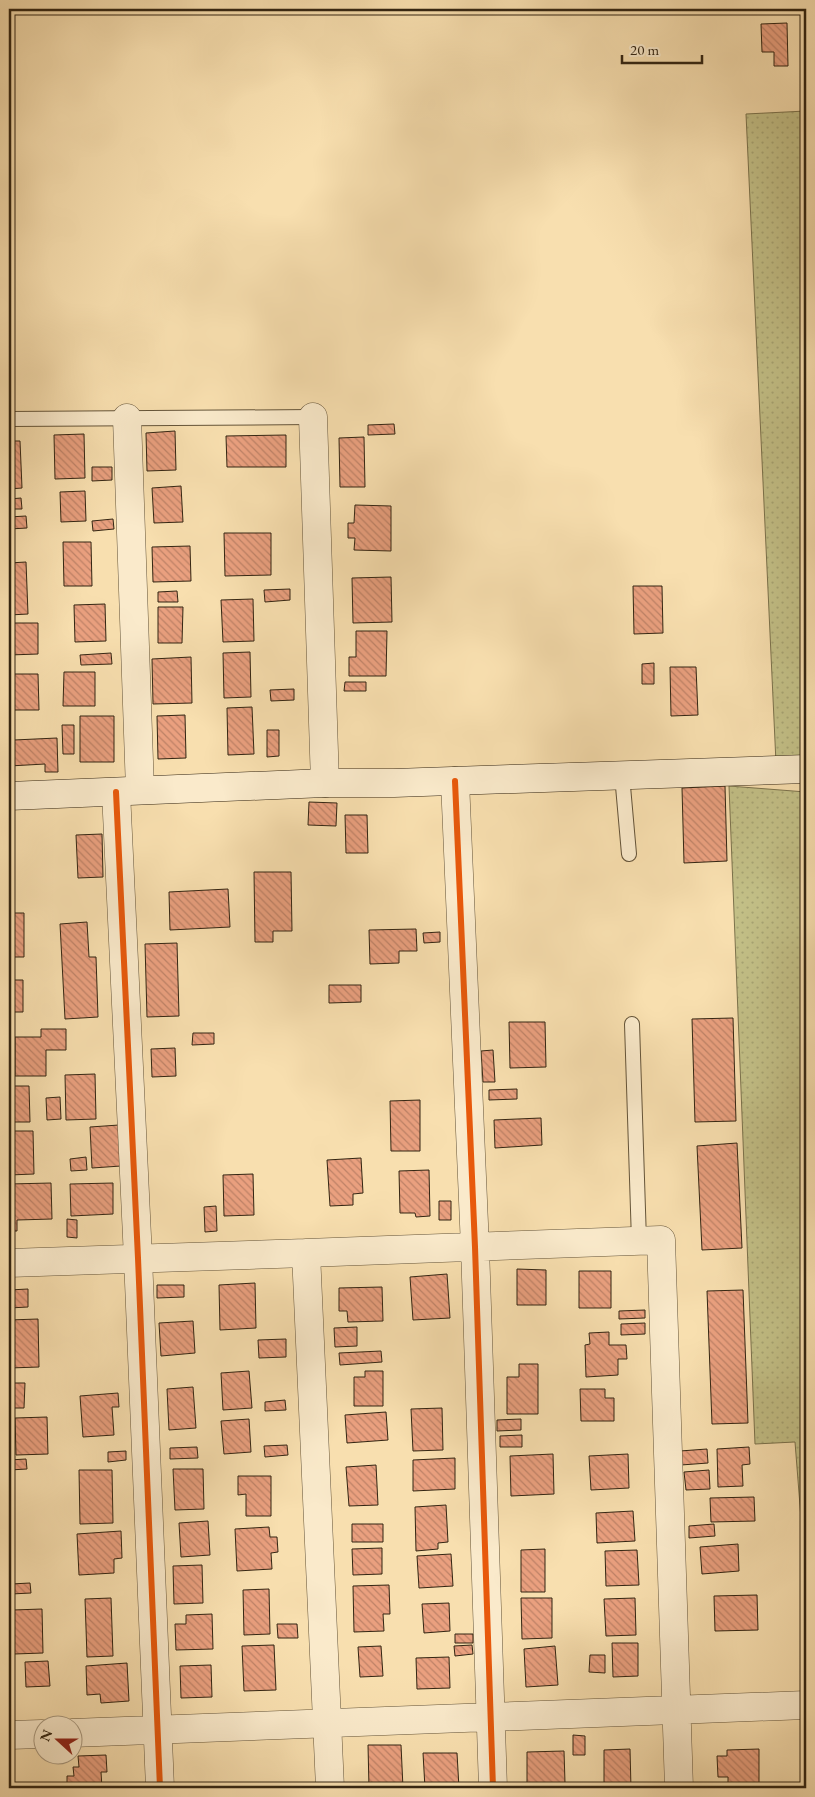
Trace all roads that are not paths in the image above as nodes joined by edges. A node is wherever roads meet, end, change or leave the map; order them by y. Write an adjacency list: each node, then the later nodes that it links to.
1 (313, 417): 2 (lane); 7 (street)
2 (127, 418): 3 (lane); 8 (street)
3 (9, 419)
4 (806, 769): 5 (street)
5 (622, 775): 6 (street); 10 (lane)
6 (455, 781): 7 (street); 13 (street)
7 (325, 783): 8 (street)
8 (128, 791): 9 (street); 15 (street)
9 (9, 796)
10 (629, 854)
11 (632, 1024): 12 (lane)
12 (639, 1241): 13 (street); 18 (street)
13 (475, 1247): 14 (street); 19 (street)
14 (306, 1253): 15 (street); 20 (street)
15 (138, 1258): 16 (street); 21 (street)
16 (9, 1263)
17 (806, 1705): 18 (street)
18 (676, 1710): 19 (street); 28 (street)
19 (490, 1717): 20 (street); 27 (street)
20 (328, 1723): 21 (street); 26 (street)
21 (158, 1729): 22 (street); 25 (street)
22 (82, 1732)
23 (32, 1734): 24 (street)
24 (9, 1735)
25 (160, 1788)
26 (330, 1788)
27 (493, 1788)
28 (679, 1788)

